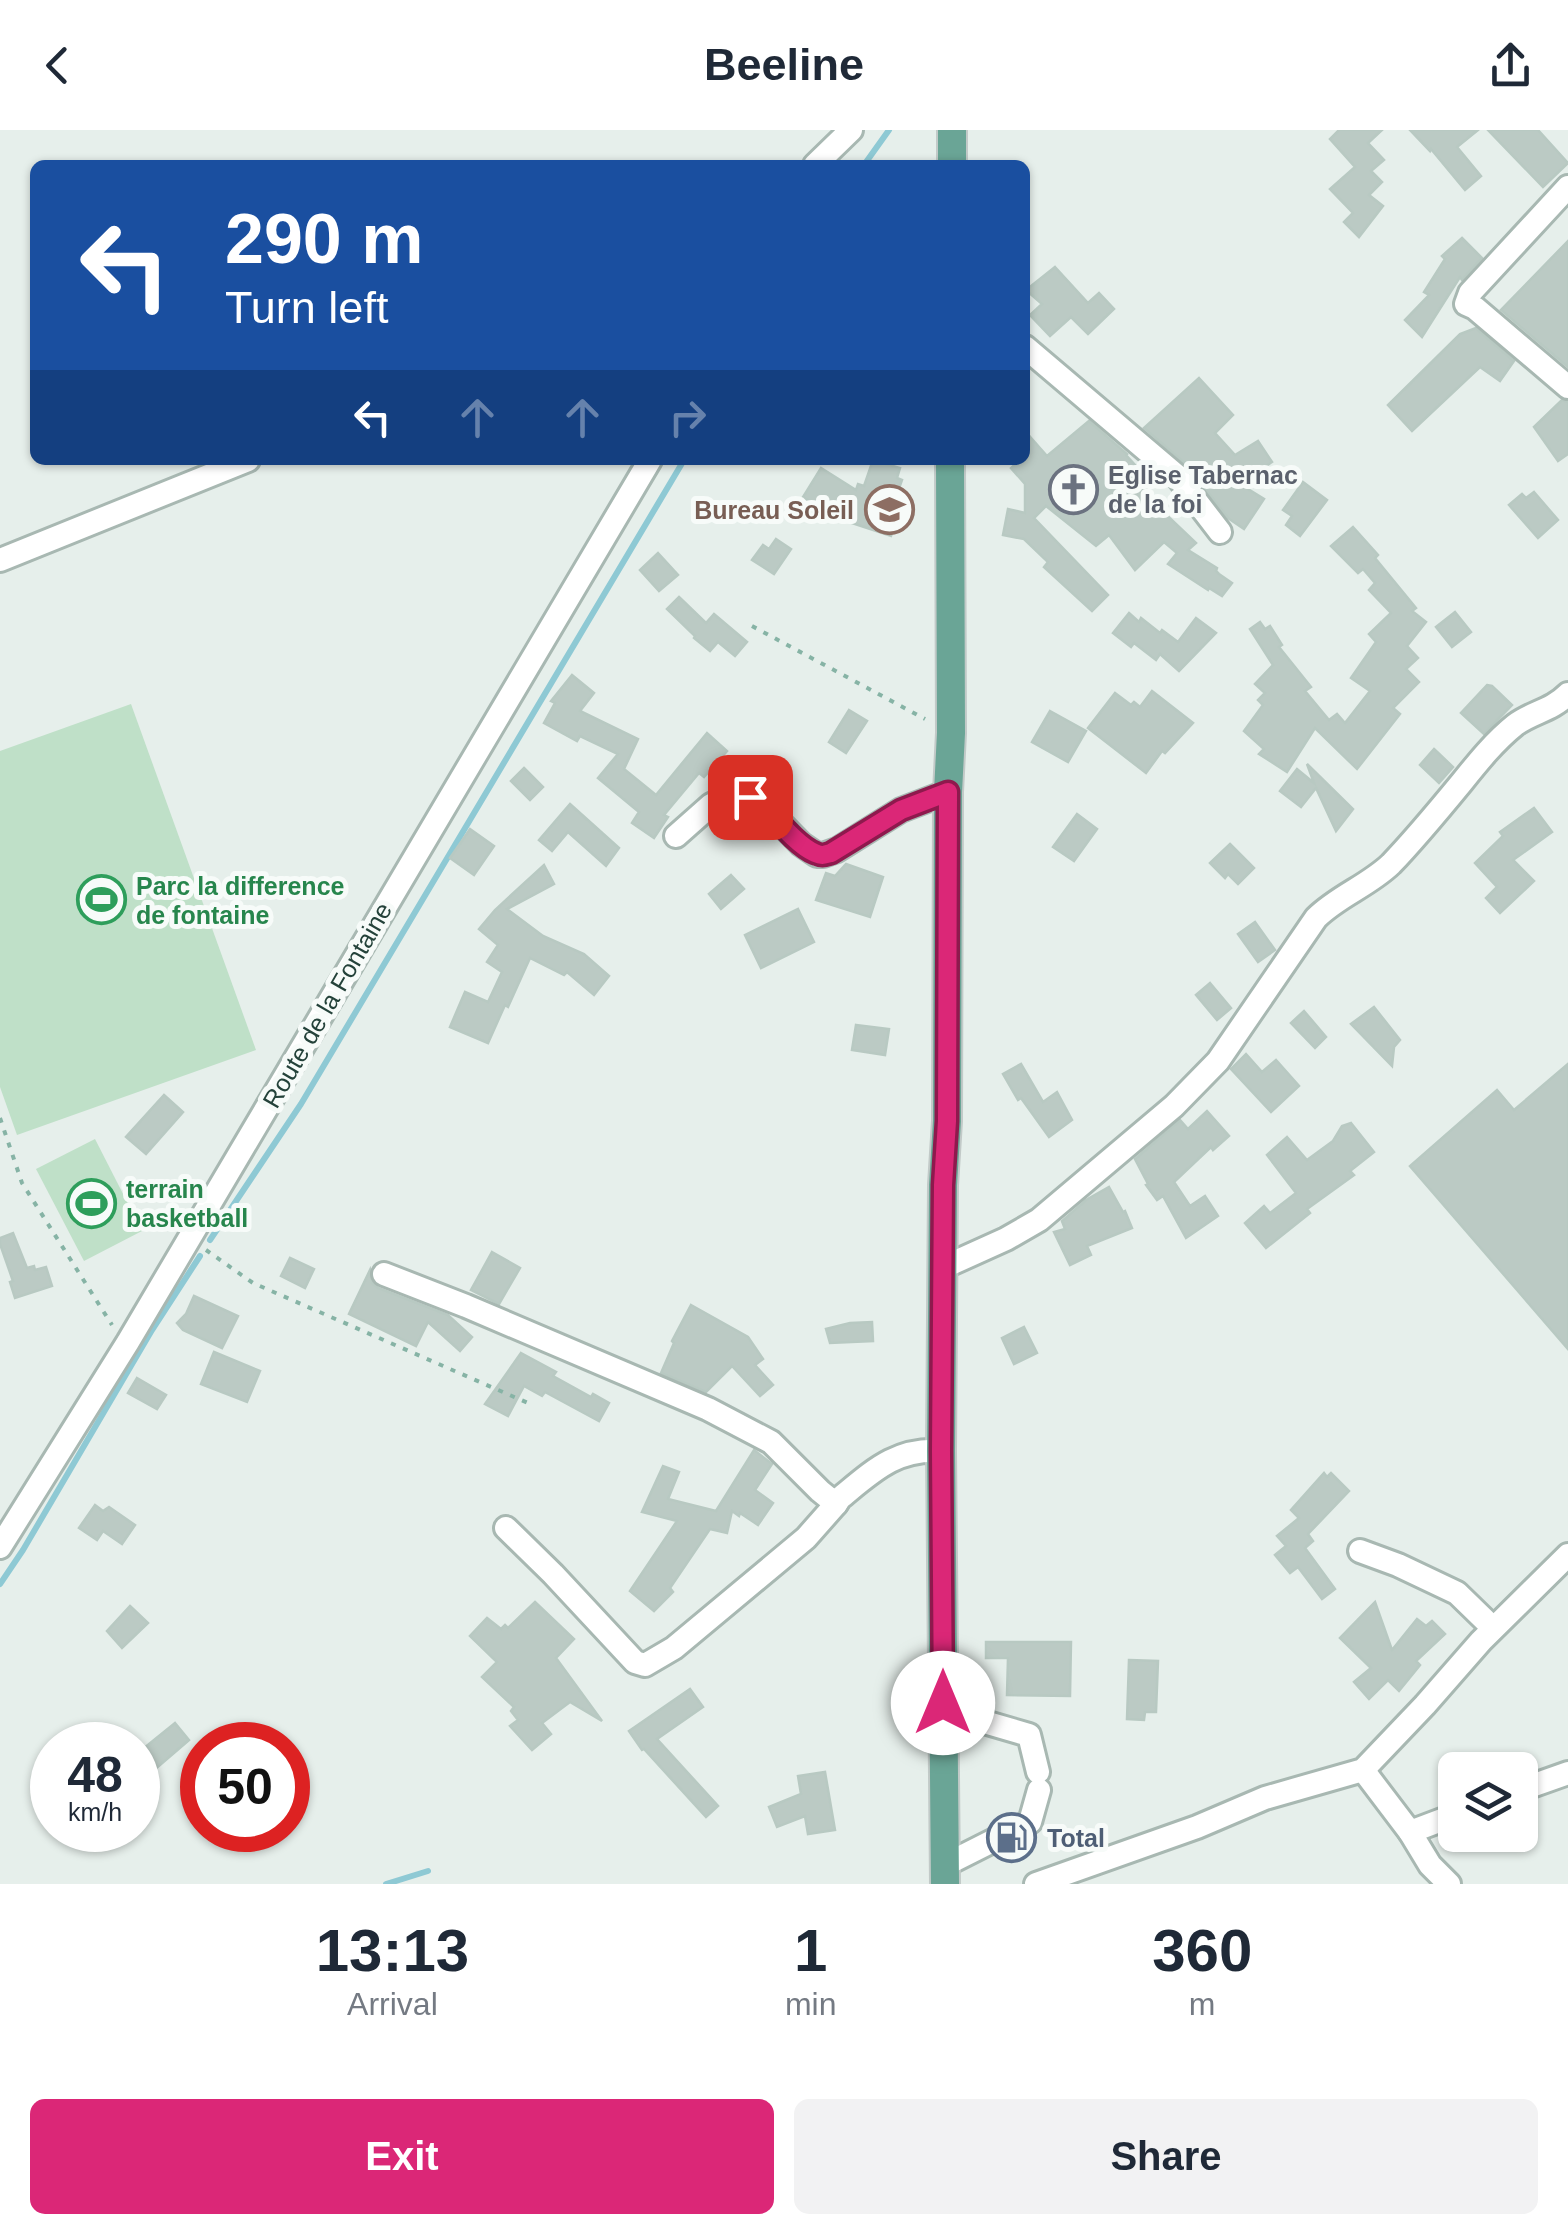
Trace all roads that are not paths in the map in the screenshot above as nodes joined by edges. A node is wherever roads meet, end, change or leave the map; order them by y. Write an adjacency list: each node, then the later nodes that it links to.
1 (853, 130): 3 (street); 4 (street)
2 (952, 130): 5 (main road)
3 (820, 160)
4 (837, 160)
5 (952, 160)
6 (1568, 187): 8 (street)
7 (1030, 351): 12 (street)
8 (1568, 387)
9 (236, 465): 13 (street)
10 (647, 465): 22 (street, Route de la Fontaine)
11 (950, 465): 15 (main road)
12 (1220, 532)
13 (0, 560)
14 (1568, 694): 17 (street)
15 (948, 792): 16 (street); 17 (main road)
16 (676, 836)
17 (944, 1267): 19 (main road)
18 (384, 1274): 20 (street)
19 (941, 1451): 20 (street); 26 (main road)
20 (838, 1500): 21 (street)
21 (506, 1528)
22 (0, 1548)
23 (1360, 1551): 25 (street)
24 (1568, 1555): 25 (street)
25 (1493, 1628): 27 (street)
26 (943, 1710): 32 (main road); 32 (street)
27 (1363, 1770): 31 (street); 33 (street)
28 (1568, 1773): 29 (street)
29 (1538, 1784)
30 (1438, 1821): 31 (street)
31 (1410, 1832): 34 (street)
32 (945, 1874)
33 (1036, 1884)
34 (1449, 1884)

